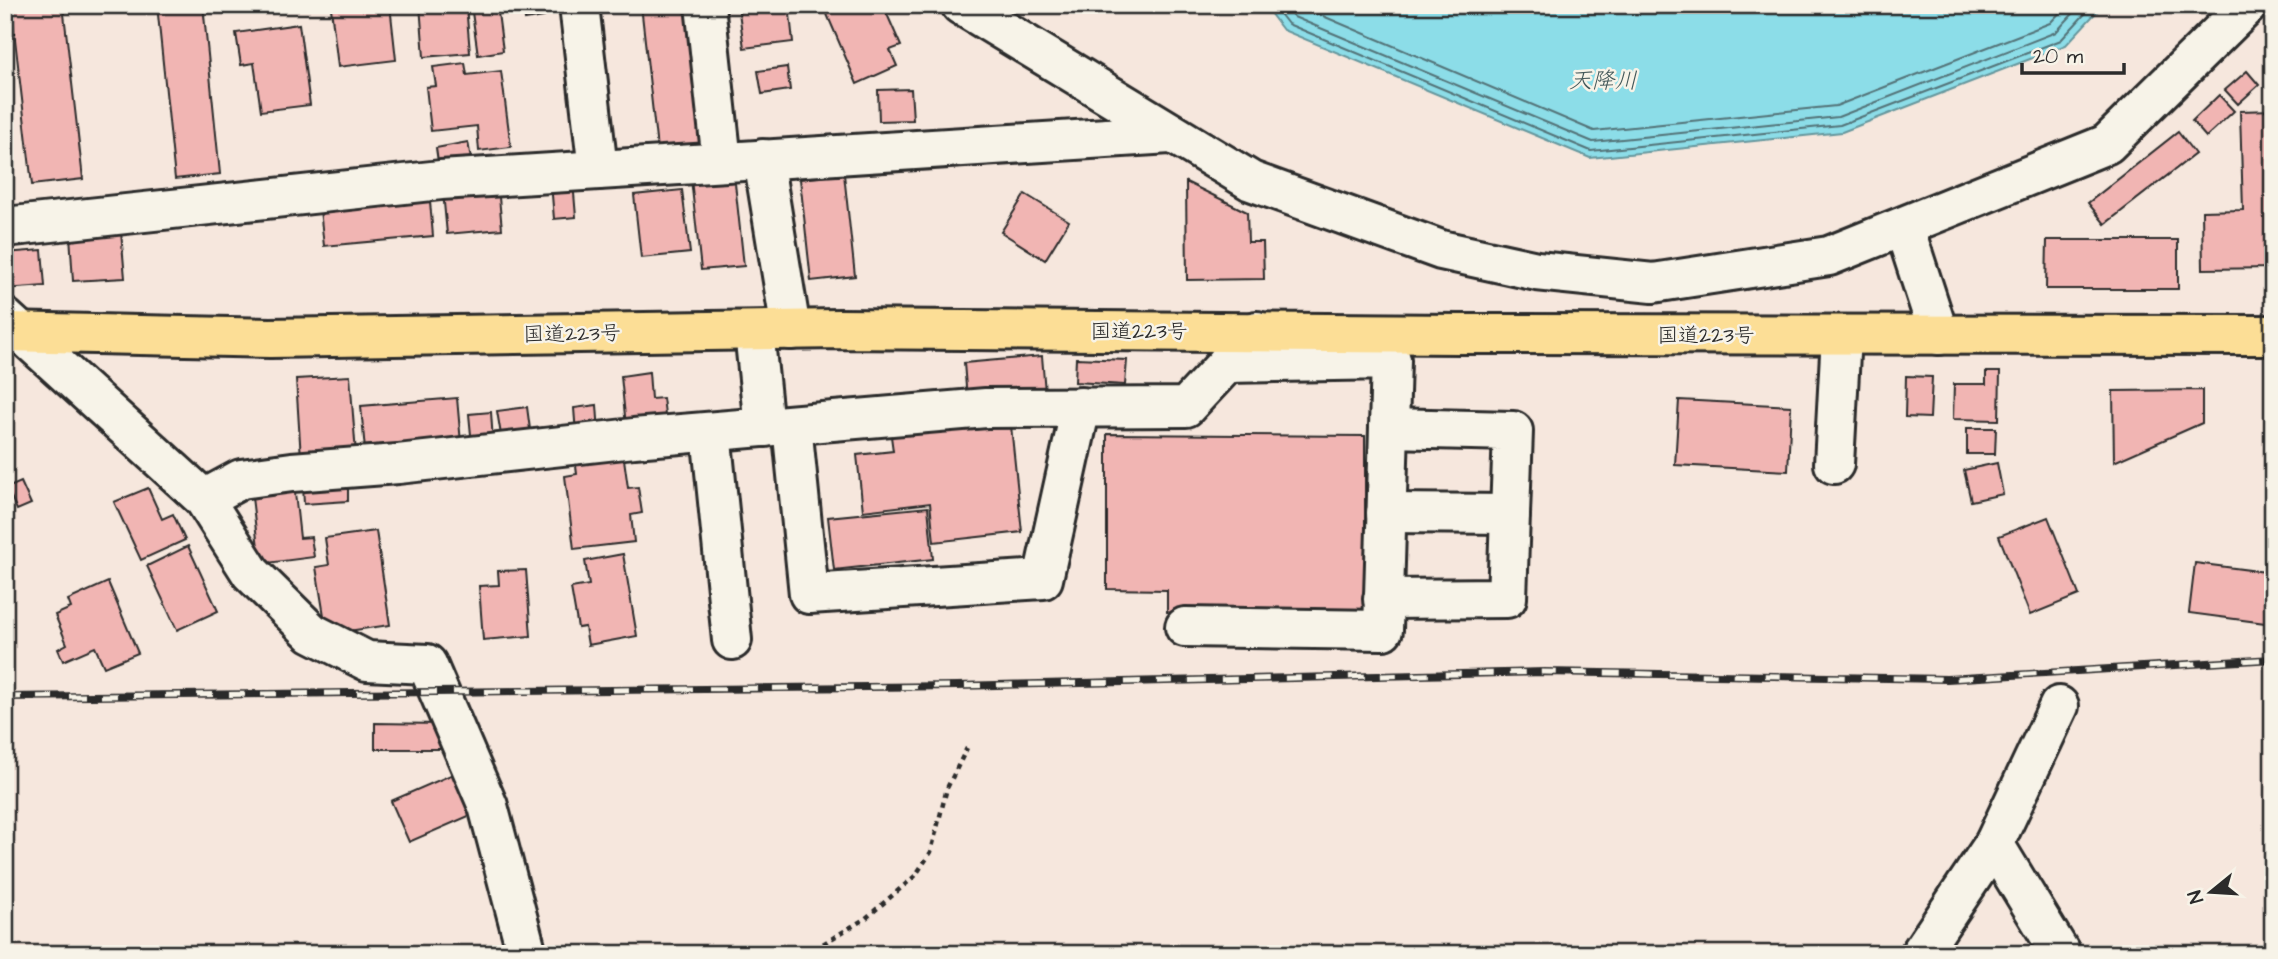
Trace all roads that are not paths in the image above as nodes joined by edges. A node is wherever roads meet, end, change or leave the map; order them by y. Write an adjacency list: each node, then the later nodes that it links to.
1 (579, 5): 8 (street)
2 (705, 5): 7 (street)
3 (961, 5): 5 (street)
4 (2248, 5): 9 (street)
5 (1170, 134): 6 (street); 9 (street)
6 (763, 159): 7 (street); 12 (street)
7 (722, 162): 8 (street)
8 (598, 170): 10 (street)
9 (1904, 226): 15 (street)
10 (5, 227)
11 (10, 327): 12 (highway, 国道223号); 23 (street)
12 (772, 331): 13 (highway, 国道223号); 19 (street)
13 (1256, 331): 14 (highway, 国道223号); 17 (street)
14 (1841, 335): 15 (highway, 国道223号); 22 (street)
15 (1939, 335): 16 (highway, 国道223号)
16 (2273, 335)
17 (1227, 363): 18 (street); 20 (street)
18 (1081, 407): 19 (street); 19 (street)
19 (778, 426): 21 (street)
20 (1389, 428): 24 (street); 25 (street)
21 (711, 432): 23 (street); 28 (street)
22 (1834, 464)
23 (204, 499): 31 (street)
24 (1386, 513): 25 (street); 26 (street)
25 (1510, 514): 26 (street)
26 (1383, 599): 27 (street)
27 (1185, 627)
28 (732, 640)
29 (2059, 706): 30 (street)
30 (1994, 844): 32 (street); 33 (street)
31 (527, 954)
32 (1920, 954)
33 (2061, 954)

